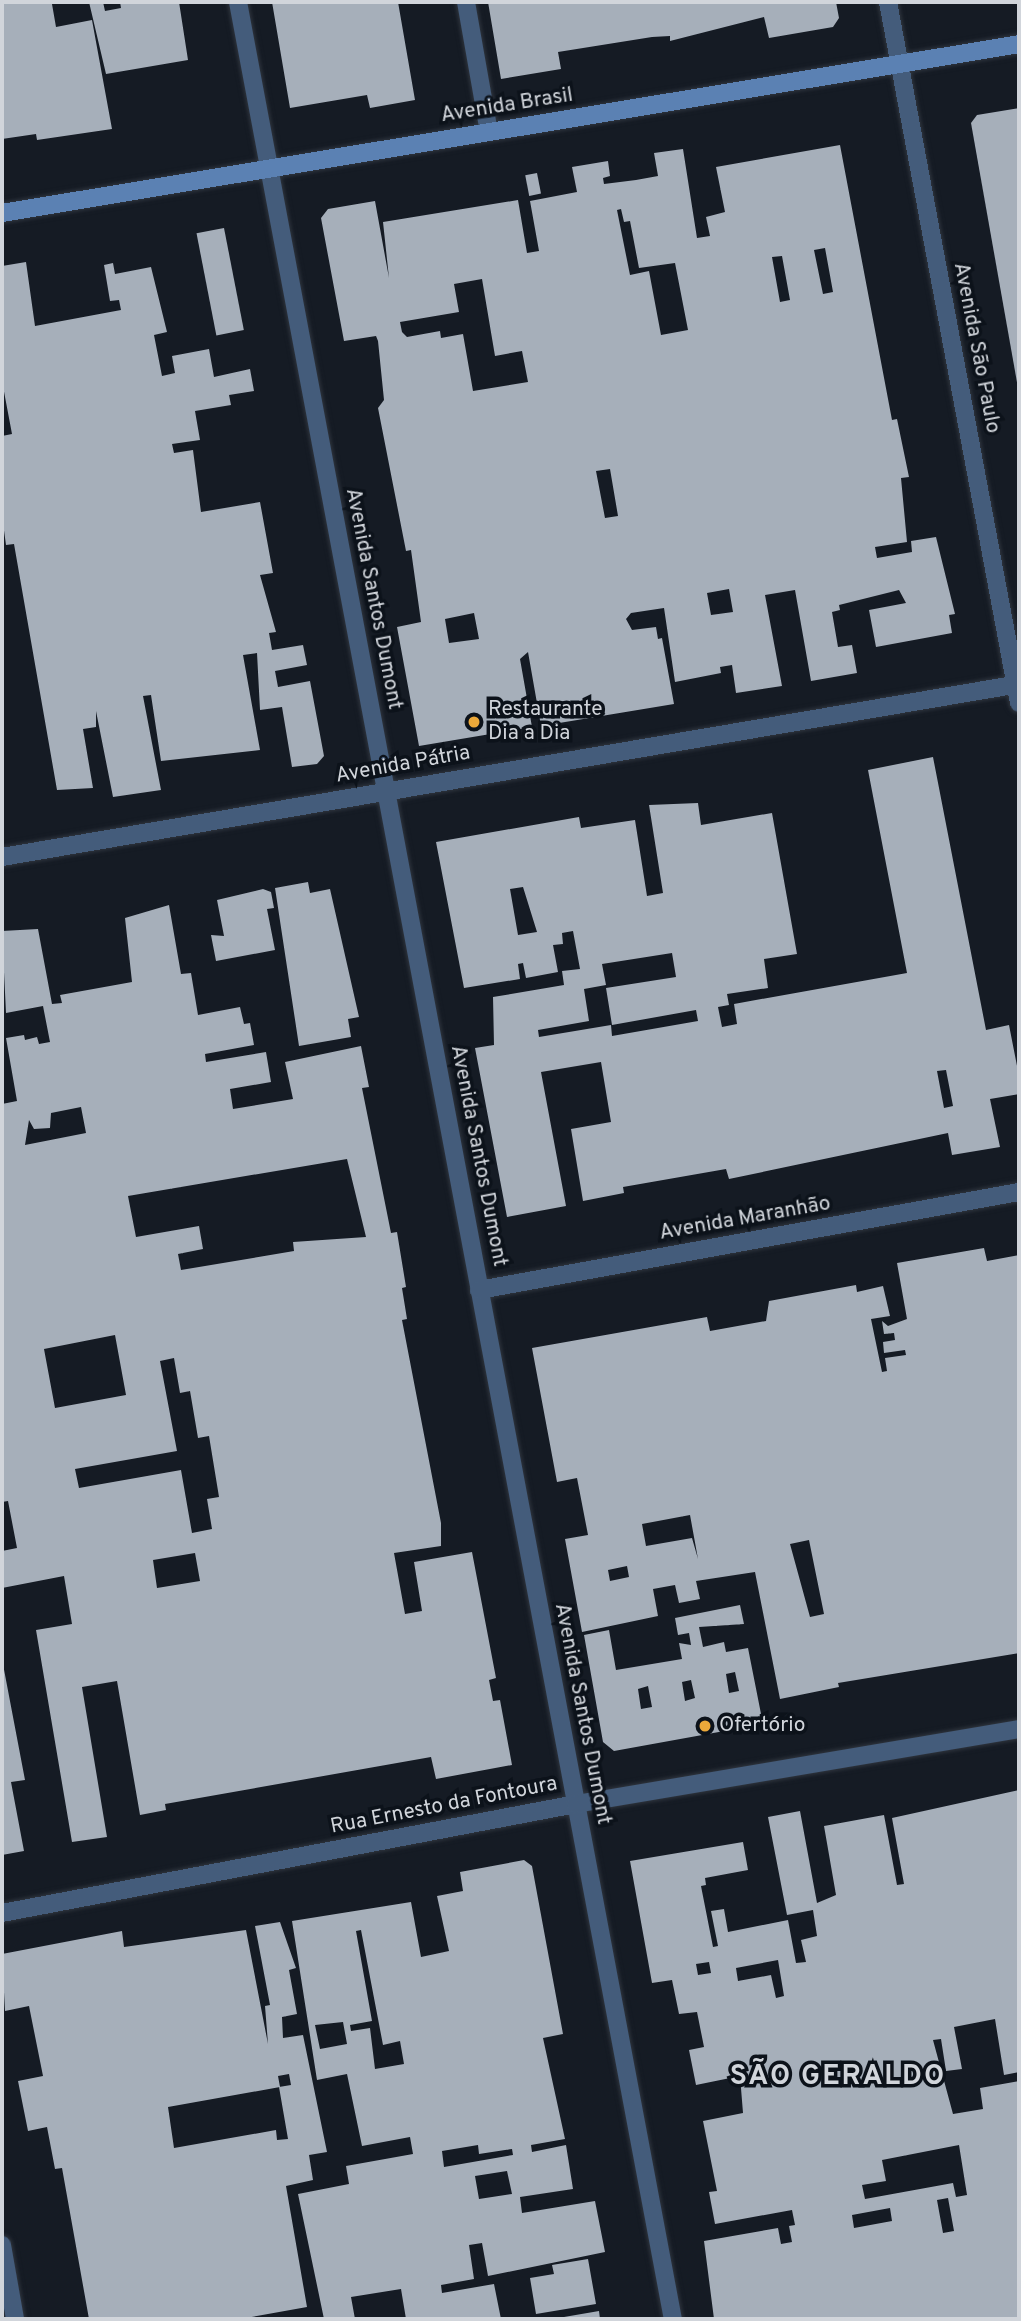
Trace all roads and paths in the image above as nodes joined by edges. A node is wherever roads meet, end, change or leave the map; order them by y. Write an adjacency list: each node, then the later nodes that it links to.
1 (238, 2): 7 (street, Avenida Santos Dumont)
2 (466, 2): 6 (street)
3 (888, 2): 5 (street, Avenida São Paulo)
4 (1019, 44): 5 (main road, Avenida Brasil)
5 (900, 64): 6 (main road, Avenida Brasil); 9 (street, Avenida São Paulo)
6 (489, 132): 7 (main road, Avenida Brasil)
7 (269, 169): 8 (main road, Avenida Brasil); 11 (street, Avenida Santos Dumont)
8 (2, 213)
9 (1017, 684): 10 (street, Avenida São Paulo); 11 (street, Avenida Pátria)
10 (1019, 703)
11 (386, 790): 12 (street, Avenida Pátria); 14 (street, Avenida Santos Dumont)
12 (2, 857)
13 (1019, 1192): 14 (street, Avenida Maranhão)
14 (480, 1290): 16 (street, Avenida Santos Dumont)
15 (1019, 1729): 16 (street, Rua Ernesto da Fontoura)
16 (576, 1804): 17 (street, Rua Ernesto da Fontoura); 20 (street, Avenida Santos Dumont)
17 (2, 1913)
18 (2, 2245): 19 (street)
19 (15, 2319)
20 (673, 2319)

